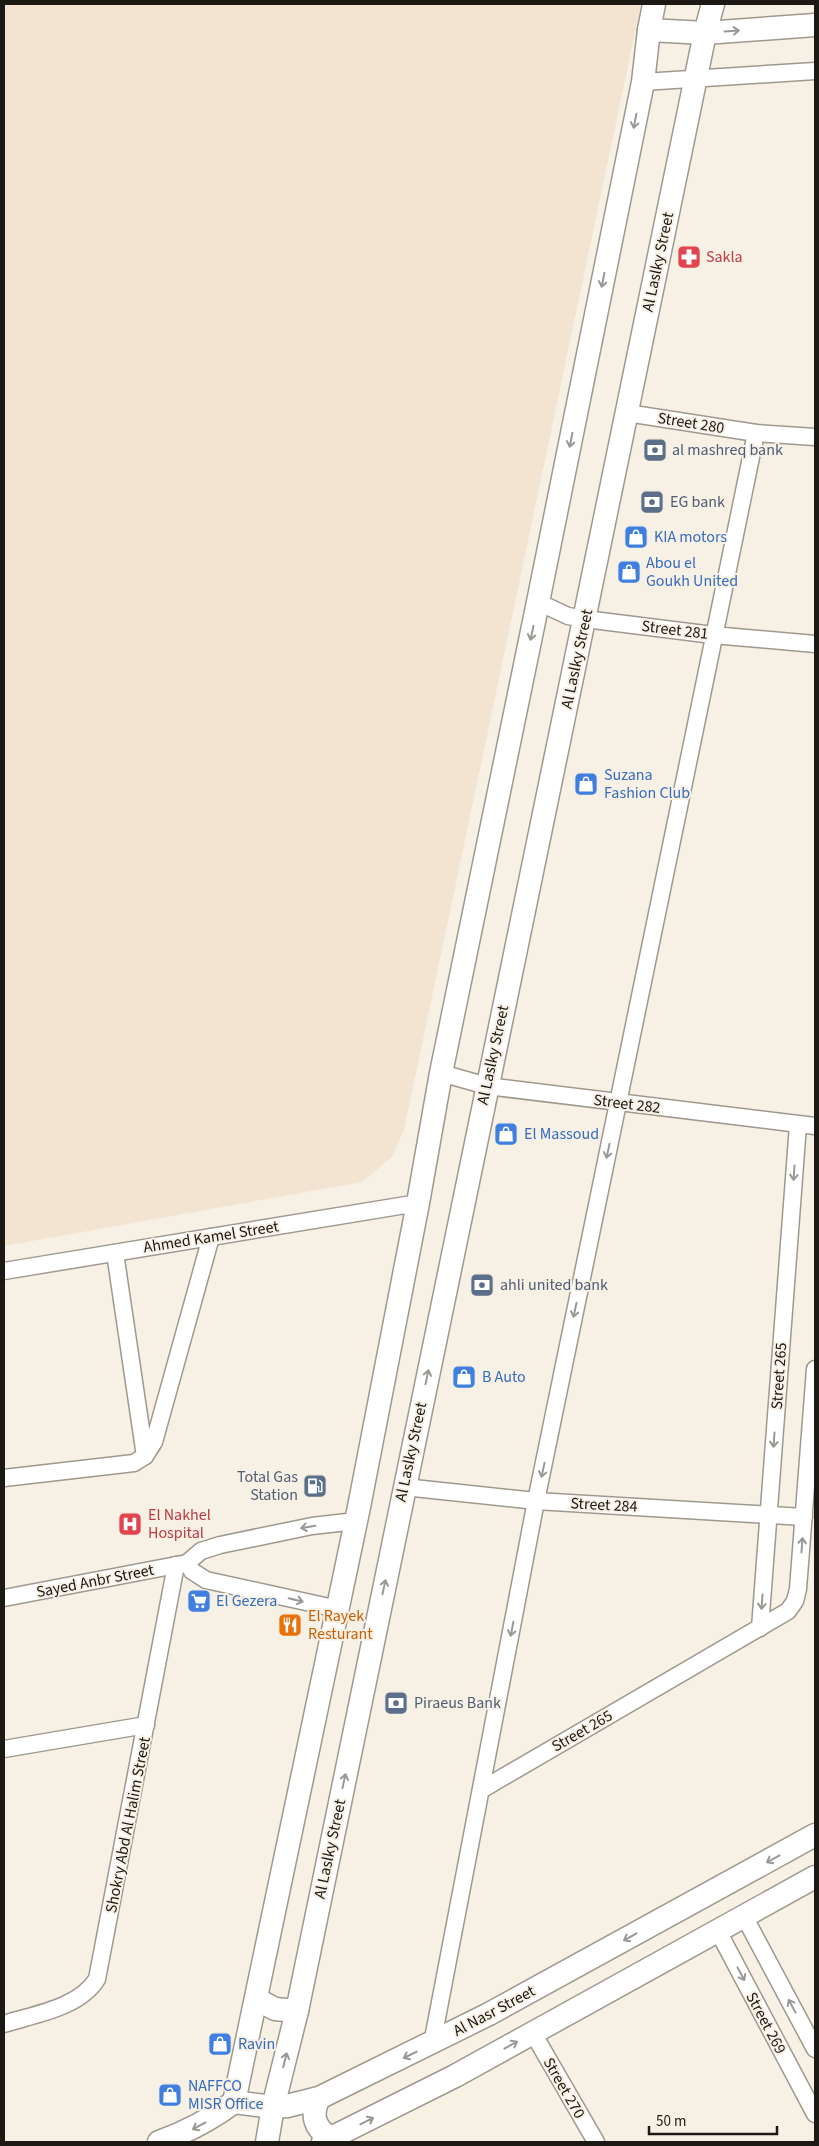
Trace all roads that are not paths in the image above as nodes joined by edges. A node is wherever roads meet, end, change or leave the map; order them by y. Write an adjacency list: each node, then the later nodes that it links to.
1 (654, 4): 4 (main road)
2 (713, 4): 5 (main road, Al Laslky Street)
3 (815, 25): 5 (main road, one-way to 3)
4 (648, 30): 5 (main road); 8 (main road)
5 (704, 33): 7 (main road, Al Laslky Street)
6 (815, 71): 7 (street)
7 (696, 80): 8 (street); 9 (main road, Al Laslky Street)
8 (643, 82): 12 (main road, one-way to 12)
9 (627, 413): 10 (street, Street 280); 13 (main road, Al Laslky Street)
10 (756, 433): 11 (street, Street 280); 14 (street)
11 (815, 437)
12 (538, 602): 13 (street, Street 281); 16 (main road, one-way to 16)
13 (585, 619): 14 (street, Street 281); 17 (main road, Al Laslky Street)
14 (713, 635): 15 (street, Street 281); 18 (street)
15 (815, 644)
16 (440, 1073): 17 (street, Street 282); 21 (main road)
17 (487, 1086): 18 (street, Street 282); 28 (main road, Al Laslky Street, one-way to 17)
18 (617, 1103): 19 (street, Street 282); 29 (street, one-way to 29)
19 (798, 1125): 20 (street, Street 282); 30 (street, Street 265, one-way to 30)
20 (815, 1126)
21 (418, 1203): 22 (street, Ahmed Kamel Street); 32 (main road)
22 (211, 1237): 23 (street, Ahmed Kamel Street); 26 (street)
23 (115, 1253): 24 (street, Ahmed Kamel Street); 26 (street)
24 (4, 1271)
25 (815, 1369): 31 (street, Street 265)
26 (145, 1456): 27 (street)
27 (4, 1478)
28 (404, 1487): 29 (street, Street 284); 45 (main road, Al Laslky Street, one-way to 28)
29 (536, 1501): 30 (street, Street 284); 39 (street, one-way to 39)
30 (769, 1515): 31 (street, Street 284); 36 (street, Street 265, one-way to 36)
31 (804, 1517): 36 (street, Street 265, one-way to 31)
32 (356, 1521): 33 (street, Sayed Anbr Street, one-way to 33); 35 (main road)
33 (181, 1564): 34 (street, Sayed Anbr Street); 35 (street, one-way to 35); 37 (street, Shokry Abd Al Halim Street)
34 (4, 1598)
35 (338, 1609): 44 (main road)
36 (760, 1628): 39 (street, Street 265)
37 (146, 1725): 38 (street); 46 (street, Shokry Abd Al Halim Street)
38 (4, 1749)
39 (481, 1790): 48 (street)
40 (815, 1835): 48 (main road, Al Nasr Street, one-way to 48)
41 (815, 1877): 42 (main road)
42 (744, 1916): 43 (main road); 49 (street, Street 269, one-way to 42)
43 (718, 1932): 47 (main road); 53 (street, Street 269, one-way to 53)
44 (256, 1999): 45 (main road); 51 (main road)
45 (297, 2011): 52 (main road, Al Laslky Street, one-way to 45)
46 (4, 2024)
47 (533, 2033): 54 (main road, one-way to 47); 57 (street, Street 270)
48 (432, 2044): 50 (main road, Al Nasr Street, one-way to 50)
49 (815, 2049)
50 (319, 2098): 52 (main road, Al Nasr Street); 54 (main road)
51 (234, 2102): 52 (main road, Al Nasr Street); 55 (main road, one-way to 55)
52 (273, 2107): 56 (main road, Al Laslky Street)
53 (815, 2114)
54 (327, 2140)
55 (159, 2142)
56 (267, 2142)
57 (596, 2142)

